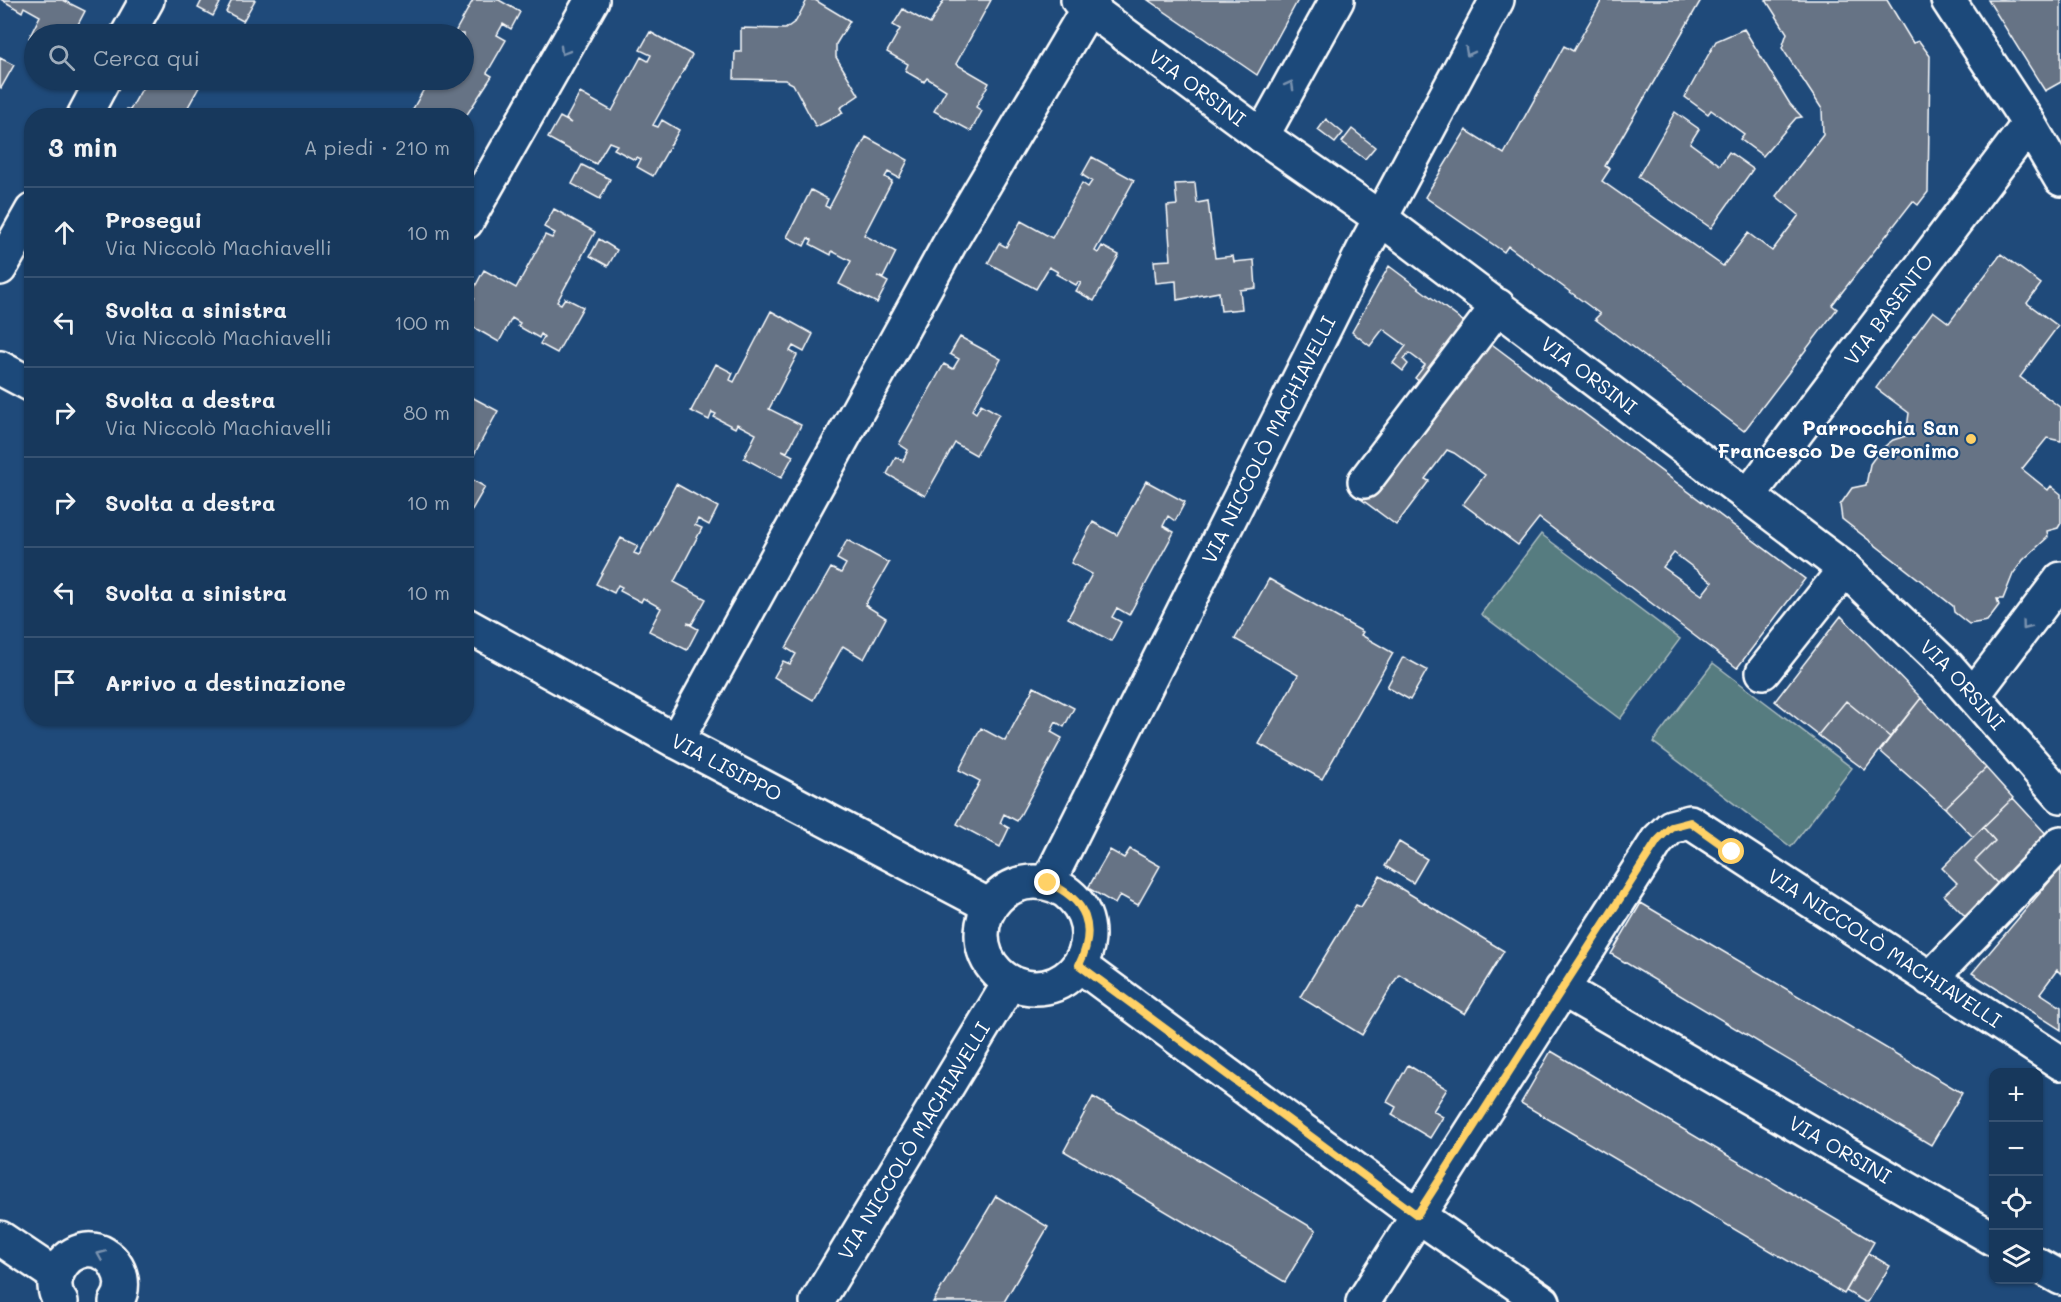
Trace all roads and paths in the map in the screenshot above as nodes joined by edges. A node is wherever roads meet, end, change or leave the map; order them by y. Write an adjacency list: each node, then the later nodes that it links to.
1 (147, 0): 7 (street)
2 (592, 0): 13 (street, one-way to 13)
3 (1337, 0): 11 (street, one-way to 3)
4 (1497, 0): 14 (street, VIA NICCOLÒ MACHIAVELLI, one-way to 14)
5 (1948, 0): 10 (street)
6 (1087, 3): 11 (street, VIA ORSINI); 27 (street)
7 (134, 24)
8 (98, 90): 9 (street)
9 (88, 108)
10 (2029, 124): 12 (street); 21 (street, VIA BASENTO)
11 (1262, 136): 14 (street, VIA ORSINI)
12 (2061, 179)
13 (474, 208)
14 (1380, 218): 17 (street, VIA ORSINI); 30 (street, VIA NICCOLÒ MACHIAVELLI)
15 (24, 225): 16 (street)
16 (0, 268)
17 (1498, 306): 20 (street); 21 (street, VIA ORSINI)
18 (0, 368): 19 (street)
19 (24, 381)
20 (1365, 481)
21 (1749, 495): 22 (street, VIA ORSINI)
22 (1845, 569): 25 (street); 26 (street, VIA ORSINI)
23 (2061, 579): 26 (street, one-way to 26)
24 (474, 629): 27 (street, VIA LISIPPO)
25 (1763, 672)
26 (1974, 694): 28 (street, VIA ORSINI)
27 (676, 741): 31 (street, VIA LISIPPO)
28 (2061, 796)
29 (2061, 843): 33 (street)
30 (1048, 883): 31 (street); 32 (street)
31 (990, 906): 34 (street)
32 (1079, 965): 34 (street); 37 (street)
33 (1930, 979): 35 (street, VIA NICCOLÒ MACHIAVELLI); 36 (street, VIA NICCOLÒ MACHIAVELLI)
34 (1010, 982): 44 (street, VIA NICCOLÒ MACHIAVELLI)
35 (1562, 989): 37 (street, VIA NICCOLÒ MACHIAVELLI); 38 (street, VIA ORSINI)
36 (2061, 1063)
37 (1417, 1215): 45 (street, VIA NICCOLÒ MACHIAVELLI); 46 (street)
38 (1989, 1236)
39 (0, 1238): 42 (street)
40 (2043, 1268): 41 (street)
41 (2061, 1278)
42 (56, 1294): 43 (street, one-way to 42)
43 (116, 1302)
44 (817, 1302)
45 (1363, 1302)
46 (1543, 1302)

